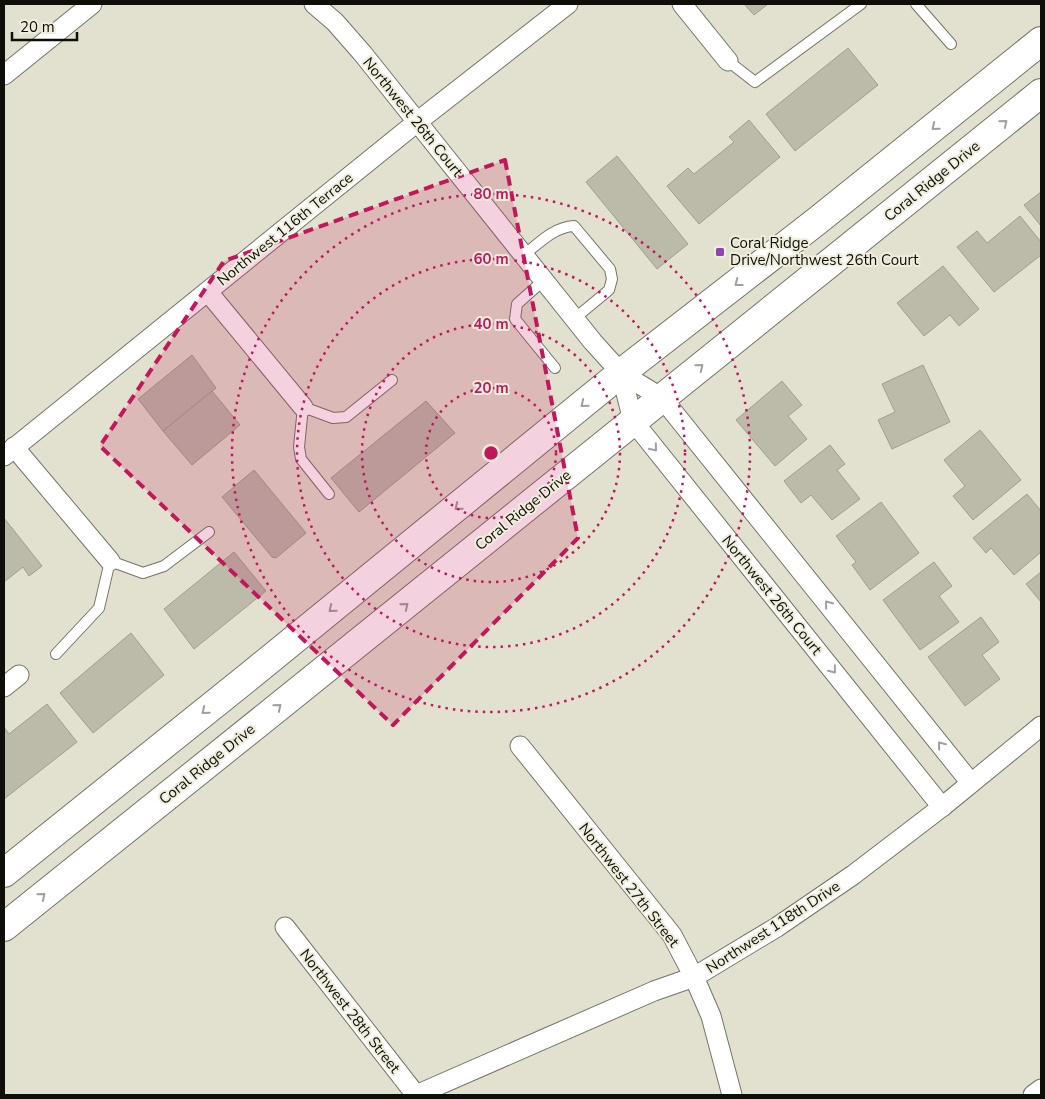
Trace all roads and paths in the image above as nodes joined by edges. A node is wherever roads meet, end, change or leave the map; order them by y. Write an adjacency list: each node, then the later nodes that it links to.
1 (92, 4): 10 (street)
2 (314, 4): 12 (street, Northwest 26th Court)
3 (568, 4): 12 (street, Northwest 116th Terrace)
4 (682, 4): 9 (street)
5 (861, 4): 9 (lane)
6 (916, 4): 8 (lane)
7 (1041, 41): 18 (main road, one-way to 18)
8 (952, 44)
9 (728, 61)
10 (4, 75)
11 (1041, 93): 20 (main road, Coral Ridge Drive, one-way to 11)
12 (417, 122): 13 (street, Northwest 26th Court); 15 (street, Northwest 116th Terrace)
13 (524, 255): 14 (street, Northwest 26th Court); 16 (lane)
14 (544, 280): 16 (street, Northwest 26th Court); 17 (lane)
15 (208, 292): 21 (street); 23 (street, Northwest 116th Terrace)
16 (574, 319): 18 (street, Northwest 26th Court)
17 (555, 368)
18 (621, 373): 20 (street, Northwest 26th Court); 22 (street, Northwest 26th Court); 34 (main road, one-way to 34)
19 (392, 380): 21 (lane)
20 (662, 398): 22 (main road, Coral Ridge Drive); 32 (street, Northwest 26th Court, one-way to 20)
21 (302, 407): 24 (lane)
22 (632, 421): 33 (street, Northwest 26th Court, one-way to 33); 35 (main road, Coral Ridge Drive, one-way to 22)
23 (9, 452): 26 (street)
24 (329, 494)
25 (209, 532): 26 (lane)
26 (110, 562): 27 (lane)
27 (56, 654)
28 (19, 675): 29 (street)
29 (4, 687)
30 (1041, 726): 32 (street, Northwest 118th Drive)
31 (520, 746): 37 (street, Northwest 27th Street)
32 (971, 782): 33 (street, Northwest 118th Drive)
33 (942, 807): 37 (street, Northwest 118th Drive)
34 (4, 873)
35 (4, 927)
36 (285, 927): 39 (street, Northwest 28th Street)
37 (694, 977): 39 (street, Northwest 118th Drive); 40 (street, Northwest 27th Street)
38 (1041, 1088): 41 (street)
39 (416, 1095)
40 (732, 1095)
41 (1033, 1095)

